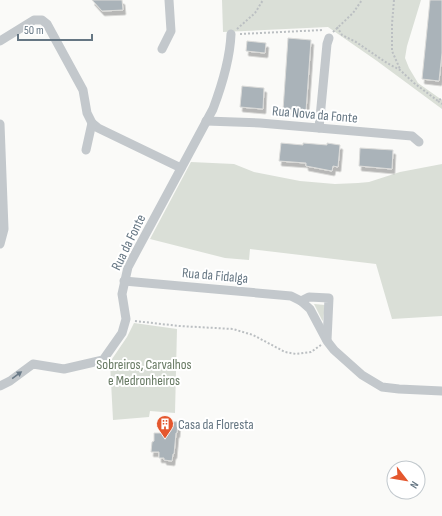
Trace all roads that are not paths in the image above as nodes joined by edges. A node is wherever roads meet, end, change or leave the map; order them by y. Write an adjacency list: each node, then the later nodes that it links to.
1 (169, 0): 5 (street)
2 (231, 34): 6 (street, Rua da Fonte)
3 (329, 38): 9 (street)
4 (0, 41): 7 (street)
5 (162, 49)
6 (206, 121): 9 (street, Rua Nova da Fonte); 12 (street, Rua da Fonte)
7 (92, 123): 11 (street); 12 (street)
8 (0, 124): 13 (street)
9 (319, 128): 10 (street, Rua Nova da Fonte)
10 (419, 142)
11 (86, 150)
12 (181, 168): 14 (street, Rua da Fonte)
13 (0, 244)
14 (124, 281): 15 (street, Rua da Fidalga); 17 (street, Rua da Fonte, one-way to 14)
15 (301, 301): 16 (street); 16 (street, Rua da Fidalga)
16 (327, 341): 18 (street)
17 (0, 386)
18 (442, 391)

